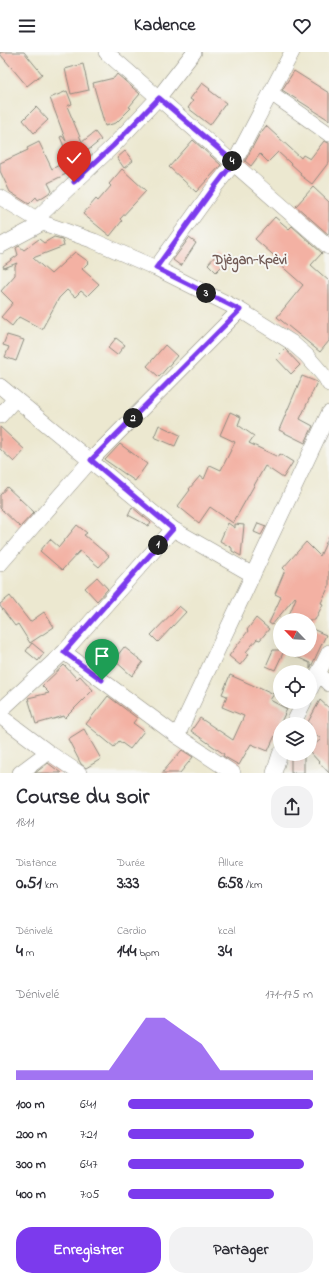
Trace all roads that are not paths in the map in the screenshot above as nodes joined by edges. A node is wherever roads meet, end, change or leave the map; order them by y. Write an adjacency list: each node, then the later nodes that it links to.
1 (106, 52): 5 (street)
2 (194, 52): 5 (street)
3 (292, 52): 4 (street)
4 (271, 94): 6 (street); 7 (street)
5 (159, 98): 7 (street); 9 (street)
6 (329, 134)
7 (234, 162): 11 (street); 12 (street)
8 (0, 198): 9 (street)
9 (40, 221): 10 (street); 12 (street)
10 (0, 246)
11 (329, 247)
12 (156, 268): 13 (street)
13 (240, 310): 14 (street); 19 (street)
14 (329, 384)
15 (0, 386): 16 (street)
16 (15, 399): 18 (street); 19 (street)
17 (329, 413): 22 (street)
18 (0, 416)
19 (91, 460): 20 (street); 21 (street)
20 (173, 529): 22 (street); 23 (street)
21 (0, 564)
22 (253, 574): 29 (street)
23 (64, 652): 27 (street); 29 (street)
24 (329, 652): 25 (street)
25 (318, 673): 26 (street)
26 (329, 684)
27 (0, 711)
28 (0, 716): 30 (street)
29 (177, 736): 34 (street)
30 (48, 752): 32 (street); 33 (street)
31 (278, 761): 35 (street)
32 (20, 773)
33 (79, 773)
34 (232, 773)
35 (274, 773)

